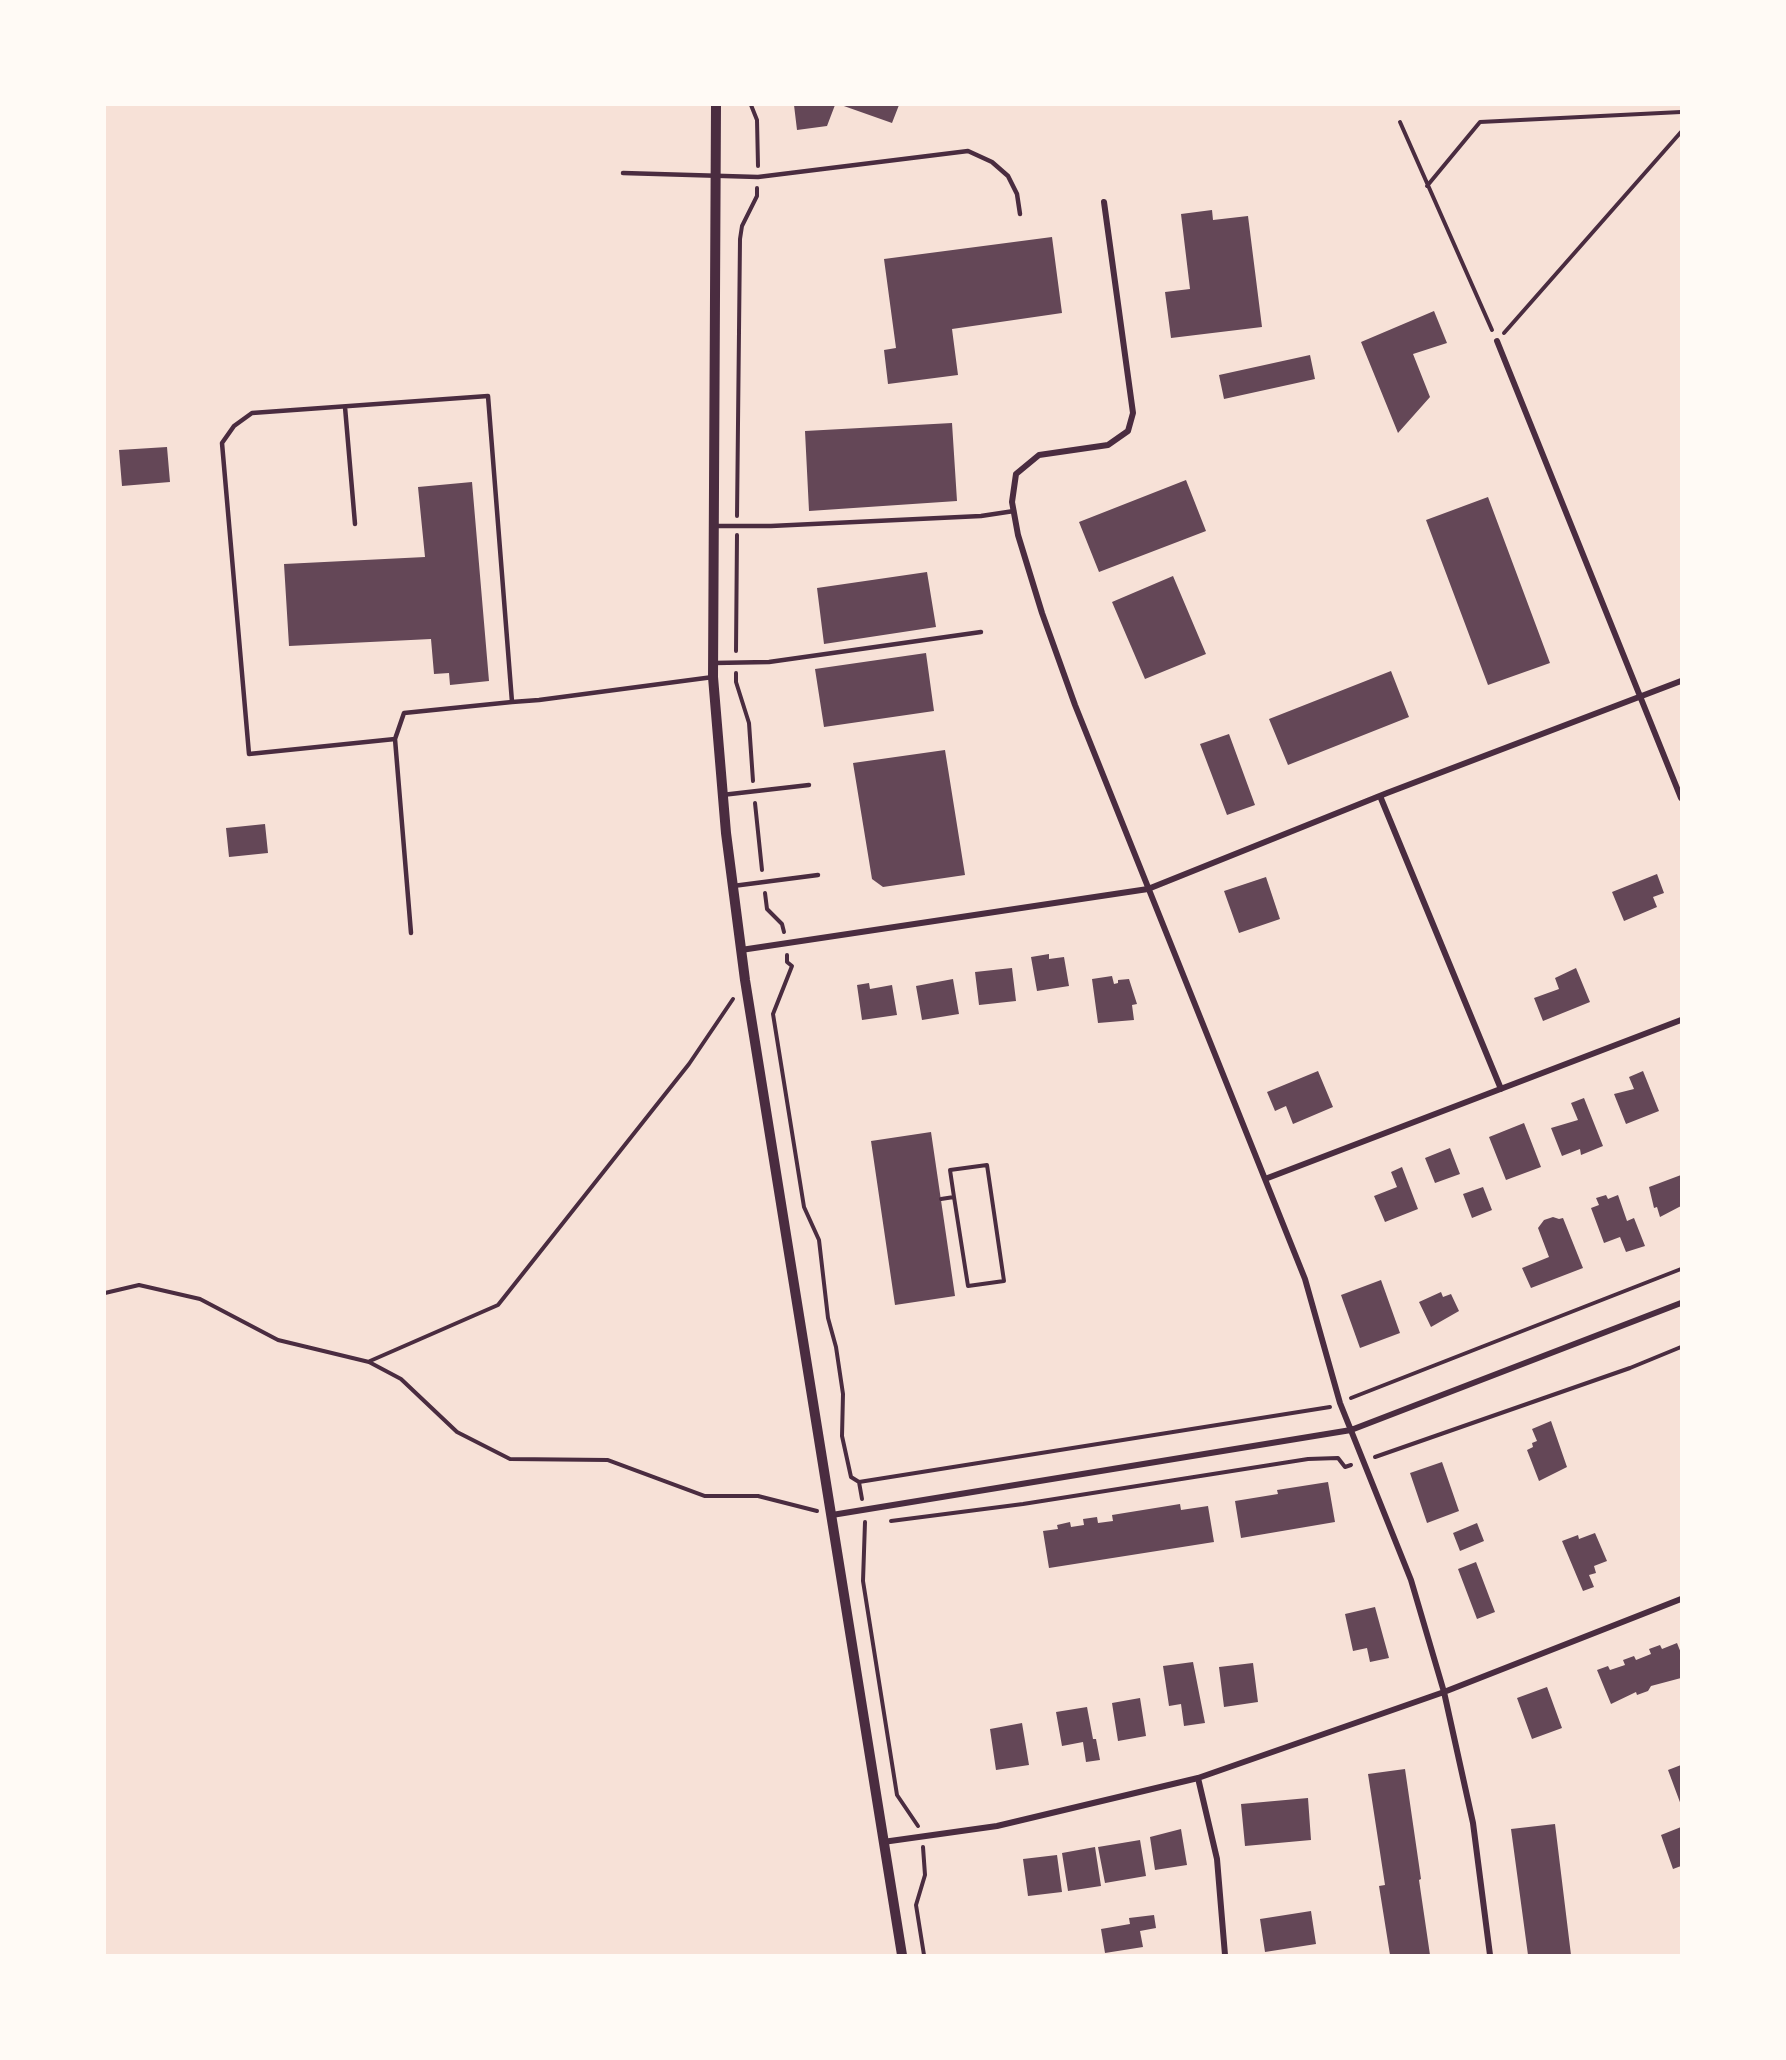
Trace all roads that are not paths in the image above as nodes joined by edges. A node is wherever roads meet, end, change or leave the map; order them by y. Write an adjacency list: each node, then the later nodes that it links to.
1 (716, 105): 3 (street)
2 (623, 172): 3 (lane)
3 (715, 177): 5 (lane); 10 (street)
4 (1104, 202): 8 (street)
5 (1020, 213)
6 (1497, 341): 15 (street)
7 (345, 407): 9 (lane); 16 (lane); 17 (lane)
8 (1014, 511): 10 (lane); 24 (street)
9 (355, 524)
10 (715, 526): 12 (street)
11 (981, 632): 12 (lane)
12 (714, 663): 13 (street)
13 (713, 677): 16 (lane); 19 (street)
14 (1681, 681): 15 (street)
15 (1640, 697): 20 (street); 21 (street)
16 (512, 702): 17 (lane)
17 (395, 739): 25 (lane)
18 (809, 785): 19 (lane)
19 (722, 795): 23 (street)
20 (1380, 796): 24 (street); 28 (street)
21 (1681, 798)
22 (818, 875): 23 (lane)
23 (733, 886): 26 (street)
24 (1148, 890): 26 (street); 29 (street)
25 (411, 933)
26 (741, 950): 32 (street)
27 (1681, 1020): 28 (street)
28 (1501, 1089): 29 (street)
29 (1264, 1179): 31 (street)
30 (1681, 1303): 31 (street)
31 (1351, 1430): 32 (street); 34 (street)
32 (832, 1515): 36 (street)
33 (1681, 1599): 34 (street)
34 (1444, 1692): 35 (street); 39 (street)
35 (1197, 1778): 36 (street); 38 (street)
36 (883, 1842): 37 (street)
37 (902, 1955)
38 (1225, 1955)
39 (1490, 1955)

